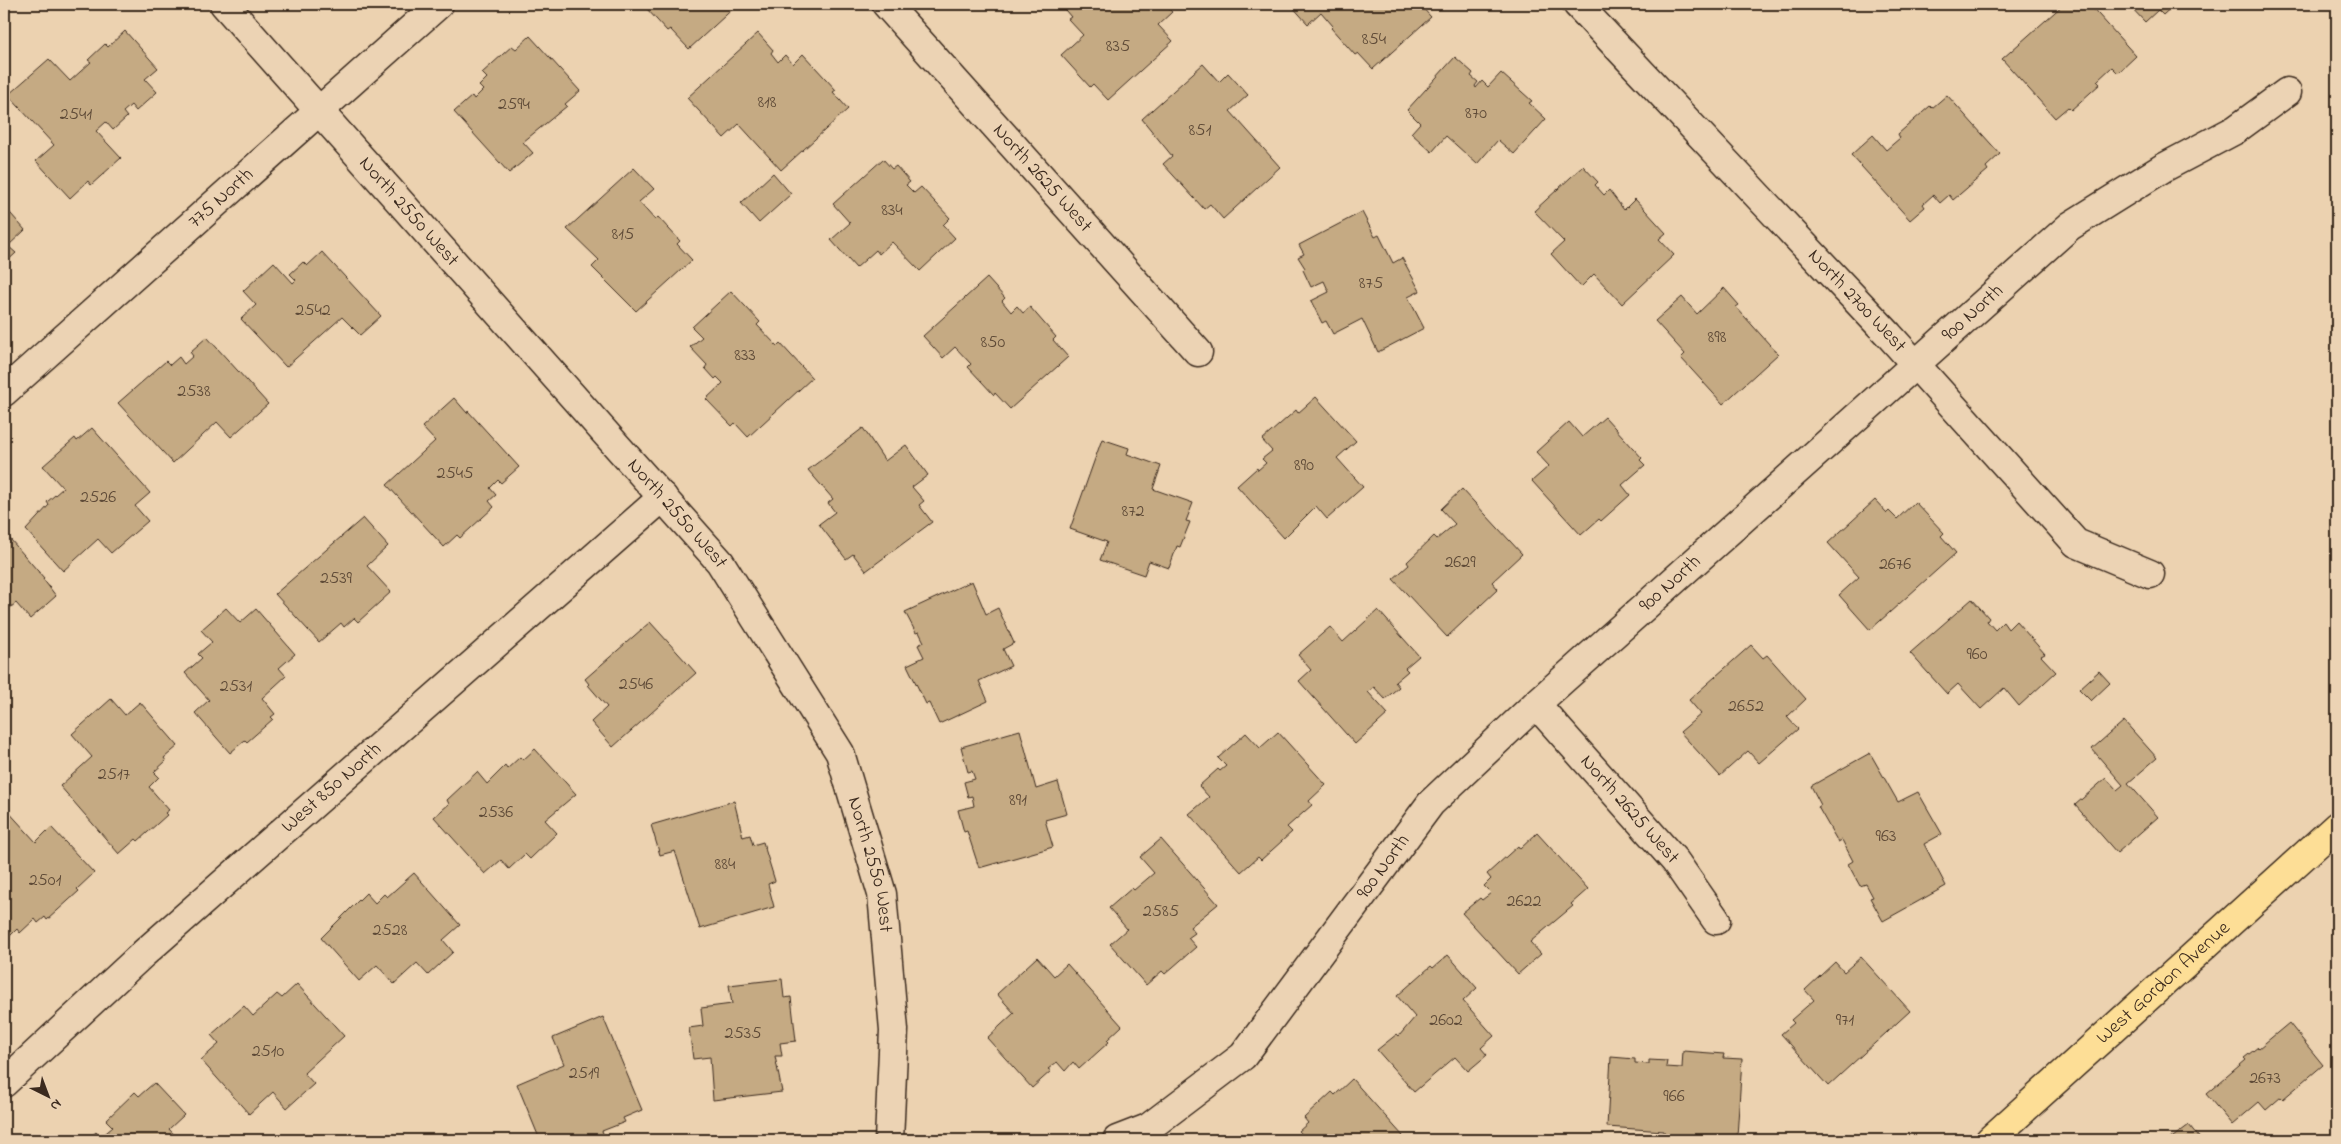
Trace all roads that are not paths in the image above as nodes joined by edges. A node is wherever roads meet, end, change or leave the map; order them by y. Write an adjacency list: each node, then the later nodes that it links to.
1 (224, 4): 6 (street, North 2550 West)
2 (439, 4): 6 (street, 775 North)
3 (886, 4): 7 (street, North 2625 West)
4 (1577, 4): 8 (street, North 2700 West)
5 (2287, 92): 8 (street, 900 North)
6 (319, 111): 9 (street, 775 North); 10 (street, North 2550 West)
7 (1198, 352)
8 (1916, 365): 11 (street, North 2700 West); 12 (street, 900 North)
9 (4, 392)
10 (663, 497): 15 (street, West 850 North); 16 (street, North 2550 West)
11 (2150, 574)
12 (1536, 704): 14 (street, North 2625 West); 17 (street, 900 North)
13 (2337, 826): 18 (main road, West Gordon Avenue)
14 (1716, 920)
15 (4, 1083)
16 (889, 1140)
17 (1117, 1140)
18 (1990, 1140)

